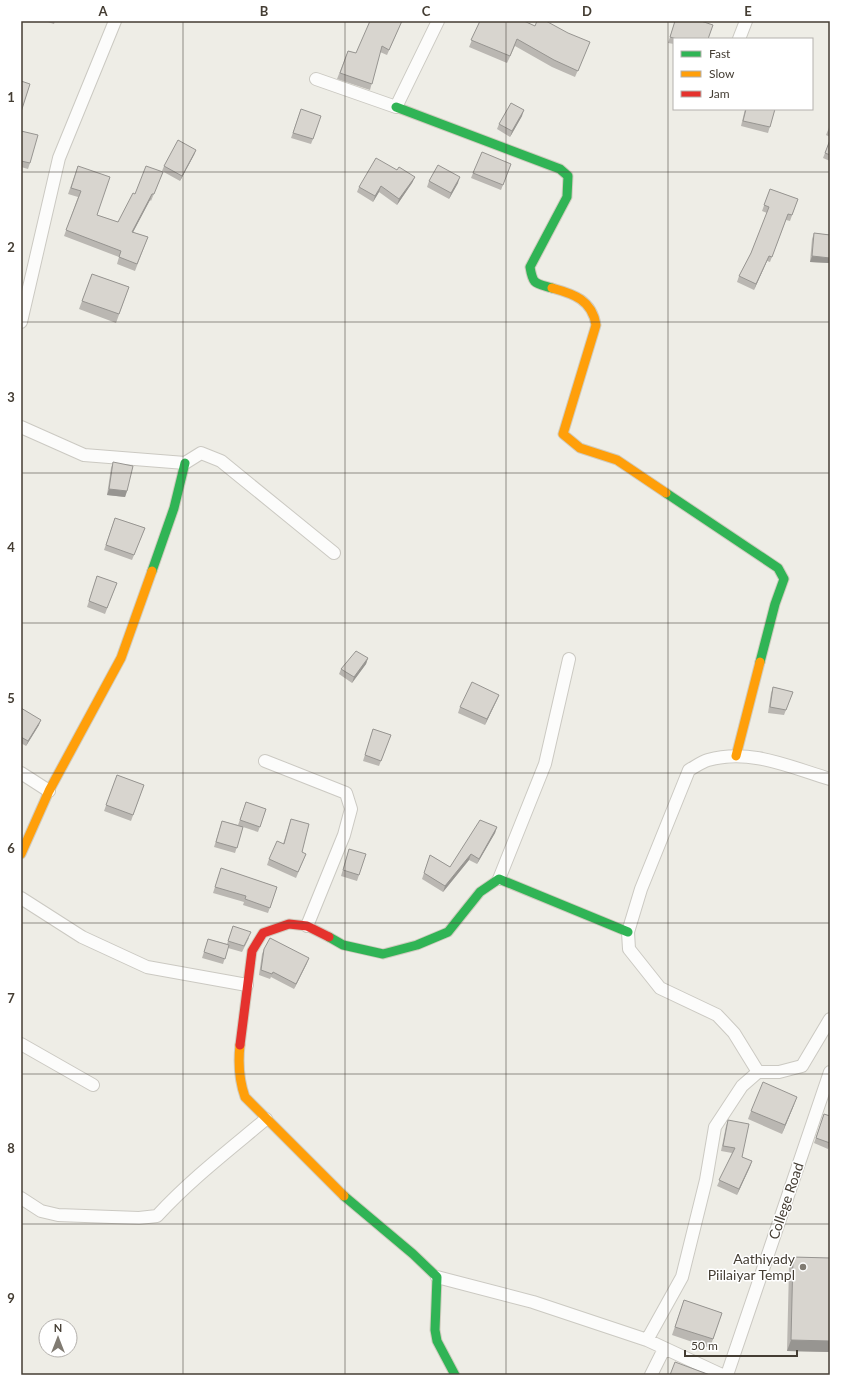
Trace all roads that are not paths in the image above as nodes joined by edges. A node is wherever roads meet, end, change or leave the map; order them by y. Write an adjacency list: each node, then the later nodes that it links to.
1 (114, 21): 7 (street)
2 (438, 21): 6 (street)
3 (746, 21): 4 (street)
4 (739, 38)
5 (316, 79): 6 (street)
6 (396, 107): 13 (street)
7 (23, 306): 8 (street)
8 (21, 322)
9 (21, 427): 10 (street)
10 (185, 463): 11 (street); 17 (street)
11 (334, 553)
12 (568, 659): 19 (street)
13 (736, 756): 16 (street); 22 (street)
14 (264, 761): 21 (street)
15 (21, 773): 17 (street)
16 (830, 779)
17 (49, 791): 18 (street)
18 (21, 854)
19 (499, 879): 21 (street); 22 (street)
20 (21, 898): 23 (street)
21 (307, 926): 23 (street)
22 (628, 932): 26 (street)
23 (247, 985): 29 (street)
24 (830, 1019): 26 (street)
25 (21, 1044): 28 (street)
26 (758, 1072): 32 (street)
27 (830, 1072): 37 (street, College Road)
28 (93, 1085)
29 (266, 1119): 30 (street); 31 (street)
30 (21, 1198)
31 (436, 1277): 32 (street); 34 (street)
32 (647, 1340): 33 (street)
33 (664, 1349): 35 (street); 36 (street)
34 (454, 1375)
35 (651, 1375)
36 (722, 1375)
37 (728, 1375)

